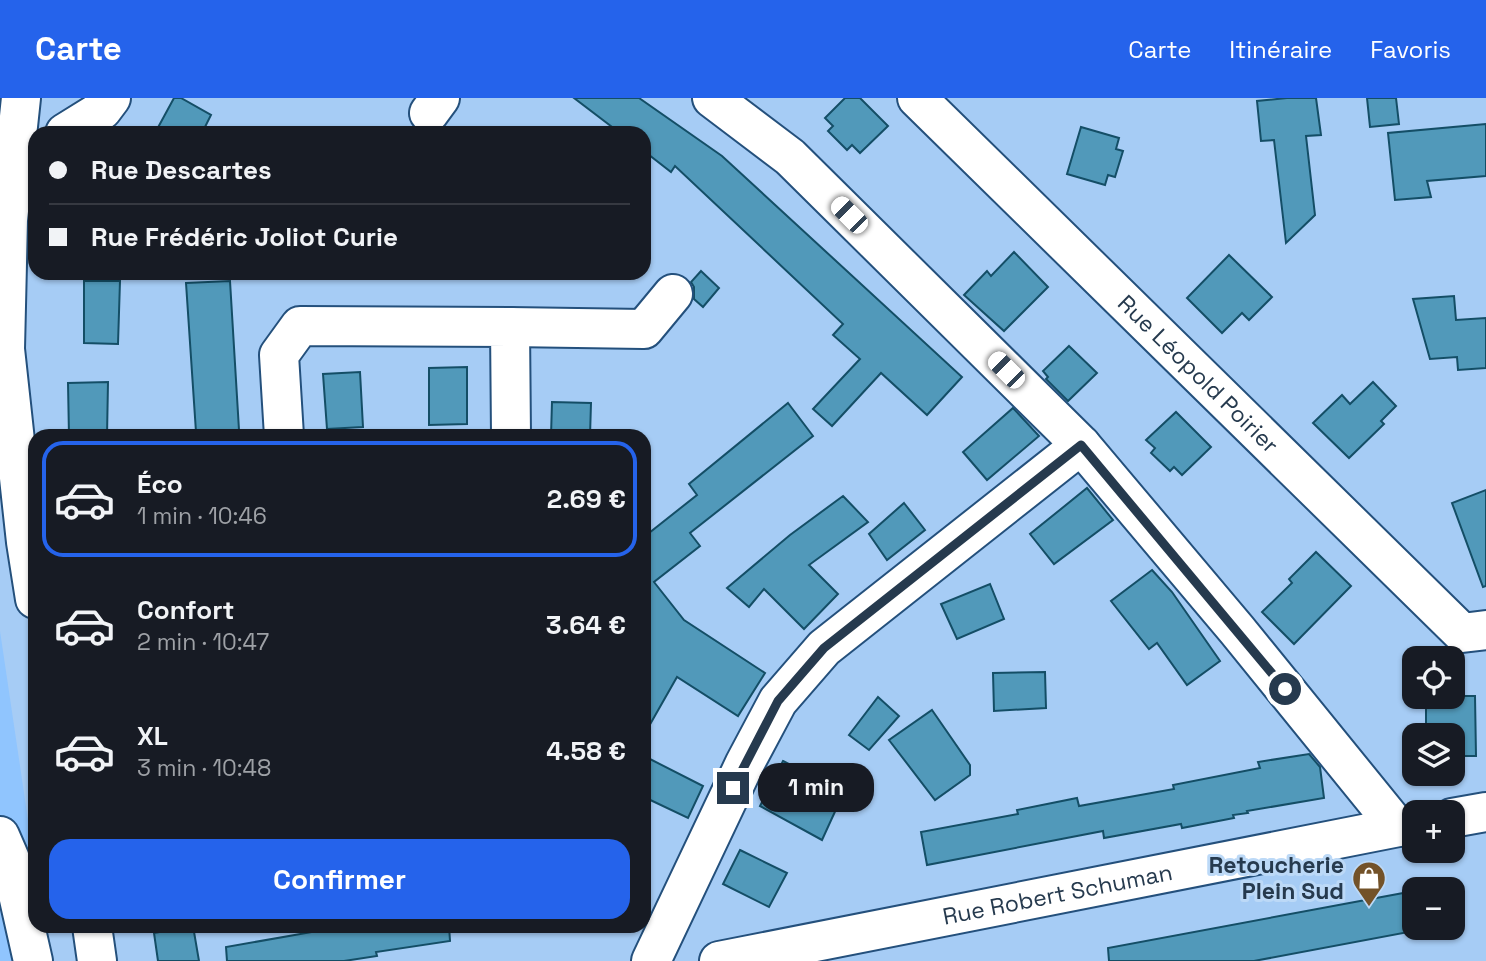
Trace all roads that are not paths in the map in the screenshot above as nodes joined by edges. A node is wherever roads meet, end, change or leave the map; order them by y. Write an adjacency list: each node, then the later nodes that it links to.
1 (21, 98): 6 (street)
2 (111, 98): 5 (street)
3 (712, 98): 11 (street)
4 (928, 99): 13 (street, Rue Léopold Poirier)
5 (77, 126)
6 (24, 154): 12 (street)
7 (673, 294): 8 (street)
8 (510, 327): 9 (street); 10 (street)
9 (284, 429)
10 (511, 429)
11 (1081, 445): 16 (street); 22 (street)
12 (28, 555)
13 (1486, 630)
14 (1486, 812): 15 (street)
15 (1465, 816)
16 (1402, 820)
17 (1402, 826): 23 (street, Rue Robert Schuman)
18 (0, 836): 20 (street)
19 (93, 933): 21 (street)
20 (33, 961)
21 (97, 961)
22 (651, 961)
23 (719, 961)

